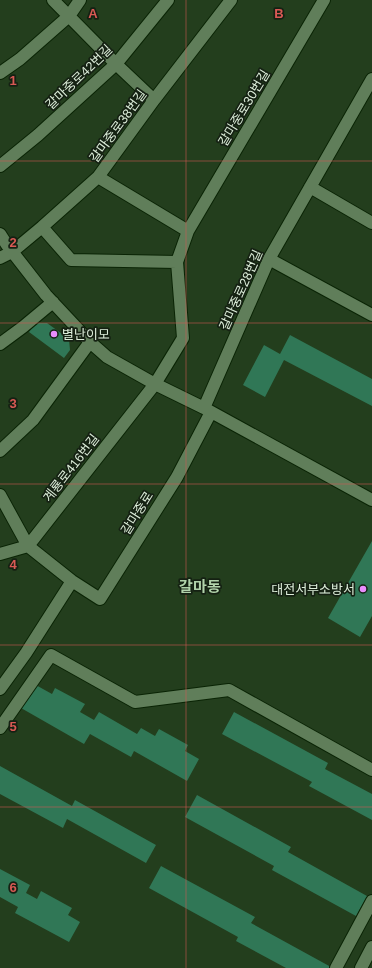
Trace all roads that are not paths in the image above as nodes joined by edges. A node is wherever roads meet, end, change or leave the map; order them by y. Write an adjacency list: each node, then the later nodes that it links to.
1 (53, 0): 6 (street)
2 (80, 0): 6 (street)
3 (168, 0): 7 (street, 갈마중로42번길)
4 (231, 0): 10 (street, 갈마중로38번길)
5 (324, 0): 16 (street, 갈마중로30번길)
6 (69, 16): 7 (street); 8 (street)
7 (116, 64): 10 (street); 11 (street, 갈마중로42번길)
8 (0, 73)
9 (372, 79): 13 (street, 갈마중로28번길)
10 (154, 100): 12 (street, 갈마중로38번길)
11 (0, 166)
12 (98, 177): 15 (street, 갈마중로38번길); 16 (street)
13 (310, 187): 14 (street); 20 (street, 갈마중로28번길)
14 (372, 223)
15 (42, 227): 18 (street, 갈마중로38번길); 21 (street)
16 (188, 231): 21 (street, 갈마중로30번길)
17 (0, 234): 18 (street)
18 (12, 252): 19 (street, 갈마중로38번길); 22 (street)
19 (0, 258)
20 (269, 259): 23 (street); 27 (street, 갈마중로28번길)
21 (177, 262): 26 (street, 갈마중로30번길)
22 (52, 302): 24 (street); 25 (street)
23 (372, 315)
24 (90, 342): 26 (street); 28 (street)
25 (0, 344)
26 (155, 384): 27 (street); 31 (street, 계룡로416번길)
27 (207, 410): 30 (street); 33 (street, 갈마중로)
28 (0, 451)
29 (0, 495): 31 (street)
30 (372, 500)
31 (28, 546): 32 (street); 33 (street)
32 (0, 554)
33 (72, 581): 34 (street)
34 (0, 689)
35 (0, 728): 36 (street)
36 (372, 770)
37 (372, 902): 39 (street)
38 (372, 947): 40 (street)
39 (336, 968)
40 (360, 968)

